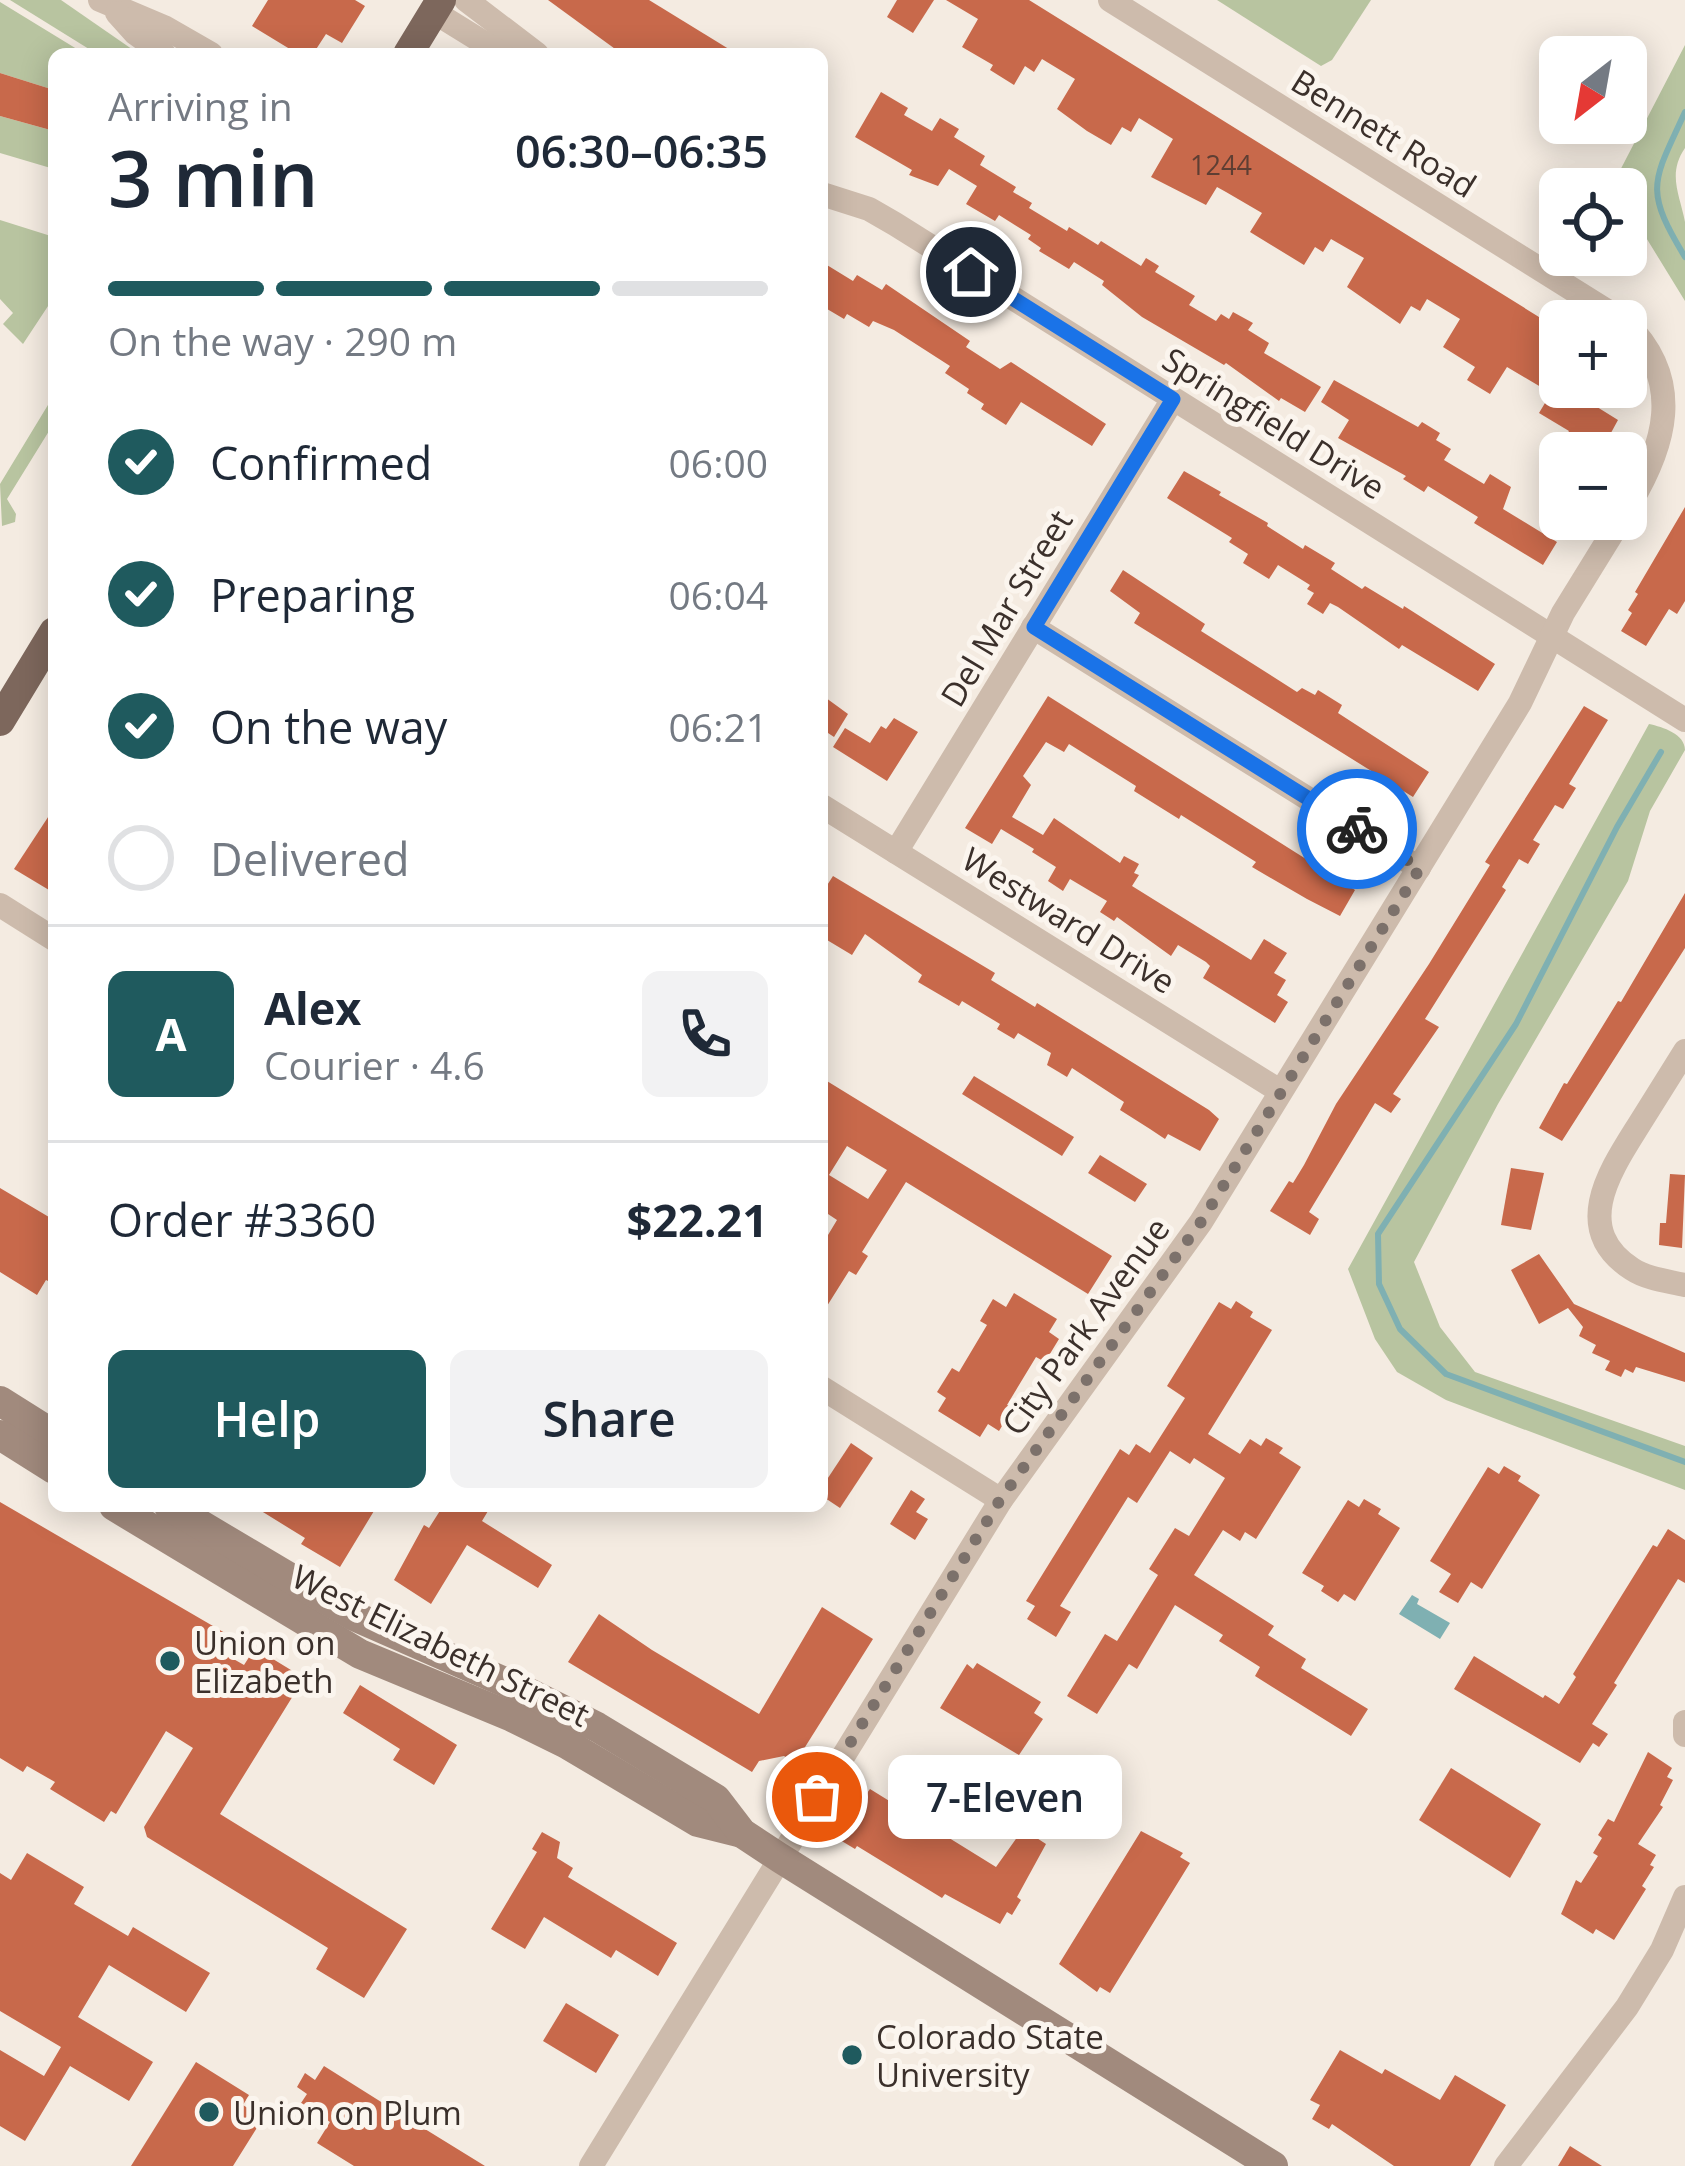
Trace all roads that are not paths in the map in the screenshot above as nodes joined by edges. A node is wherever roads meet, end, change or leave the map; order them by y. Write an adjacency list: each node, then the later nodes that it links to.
1 (466, 0): 9 (street)
2 (1110, 0): 11 (street, Bennett Road)
3 (105, 3): 5 (street); 6 (street)
4 (438, 6): 7 (main road); 8 (street)
5 (156, 48)
6 (201, 48)
7 (412, 48)
8 (494, 48)
9 (529, 48)
10 (828, 196): 13 (street, Springfield Drive)
11 (1589, 300)
12 (1647, 344): 14 (street, Bennett Road)
13 (1173, 399): 16 (street, Del Mar Street); 17 (street, Springfield Drive)
14 (1647, 472)
15 (1609, 540): 17 (street, City Park Avenue)
16 (1034, 627): 22 (street, Del Mar Street); 23 (street)
17 (1551, 637): 19 (street, Springfield Drive); 23 (street, City Park Avenue)
18 (48, 642): 20 (main road)
19 (1685, 720)
20 (0, 721)
21 (828, 810): 22 (street, Westward Drive)
22 (896, 852): 27 (street, Westward Drive)
23 (1420, 868): 27 (street, City Park Avenue)
24 (0, 905): 25 (street)
25 (48, 935)
26 (1685, 1052): 28 (street)
27 (1280, 1091): 34 (street, City Park Avenue)
28 (1685, 1285)
29 (828, 1392): 34 (street)
30 (0, 1401): 31 (main road)
31 (48, 1431)
32 (0, 1436): 33 (main road)
33 (48, 1465)
34 (1000, 1500): 40 (street, City Park Avenue)
35 (124, 1512): 39 (main road, West Elizabeth Street)
36 (179, 1512): 39 (main road, West Elizabeth Street)
37 (1685, 1722): 38 (street)
38 (1685, 1735)
39 (742, 1833): 40 (main road, West Elizabeth Street)
40 (780, 1858): 42 (street, City Park Avenue); 43 (main road, West Elizabeth Street)
41 (1685, 1897): 44 (street)
42 (591, 2166)
43 (1274, 2166)
44 (1506, 2166)

